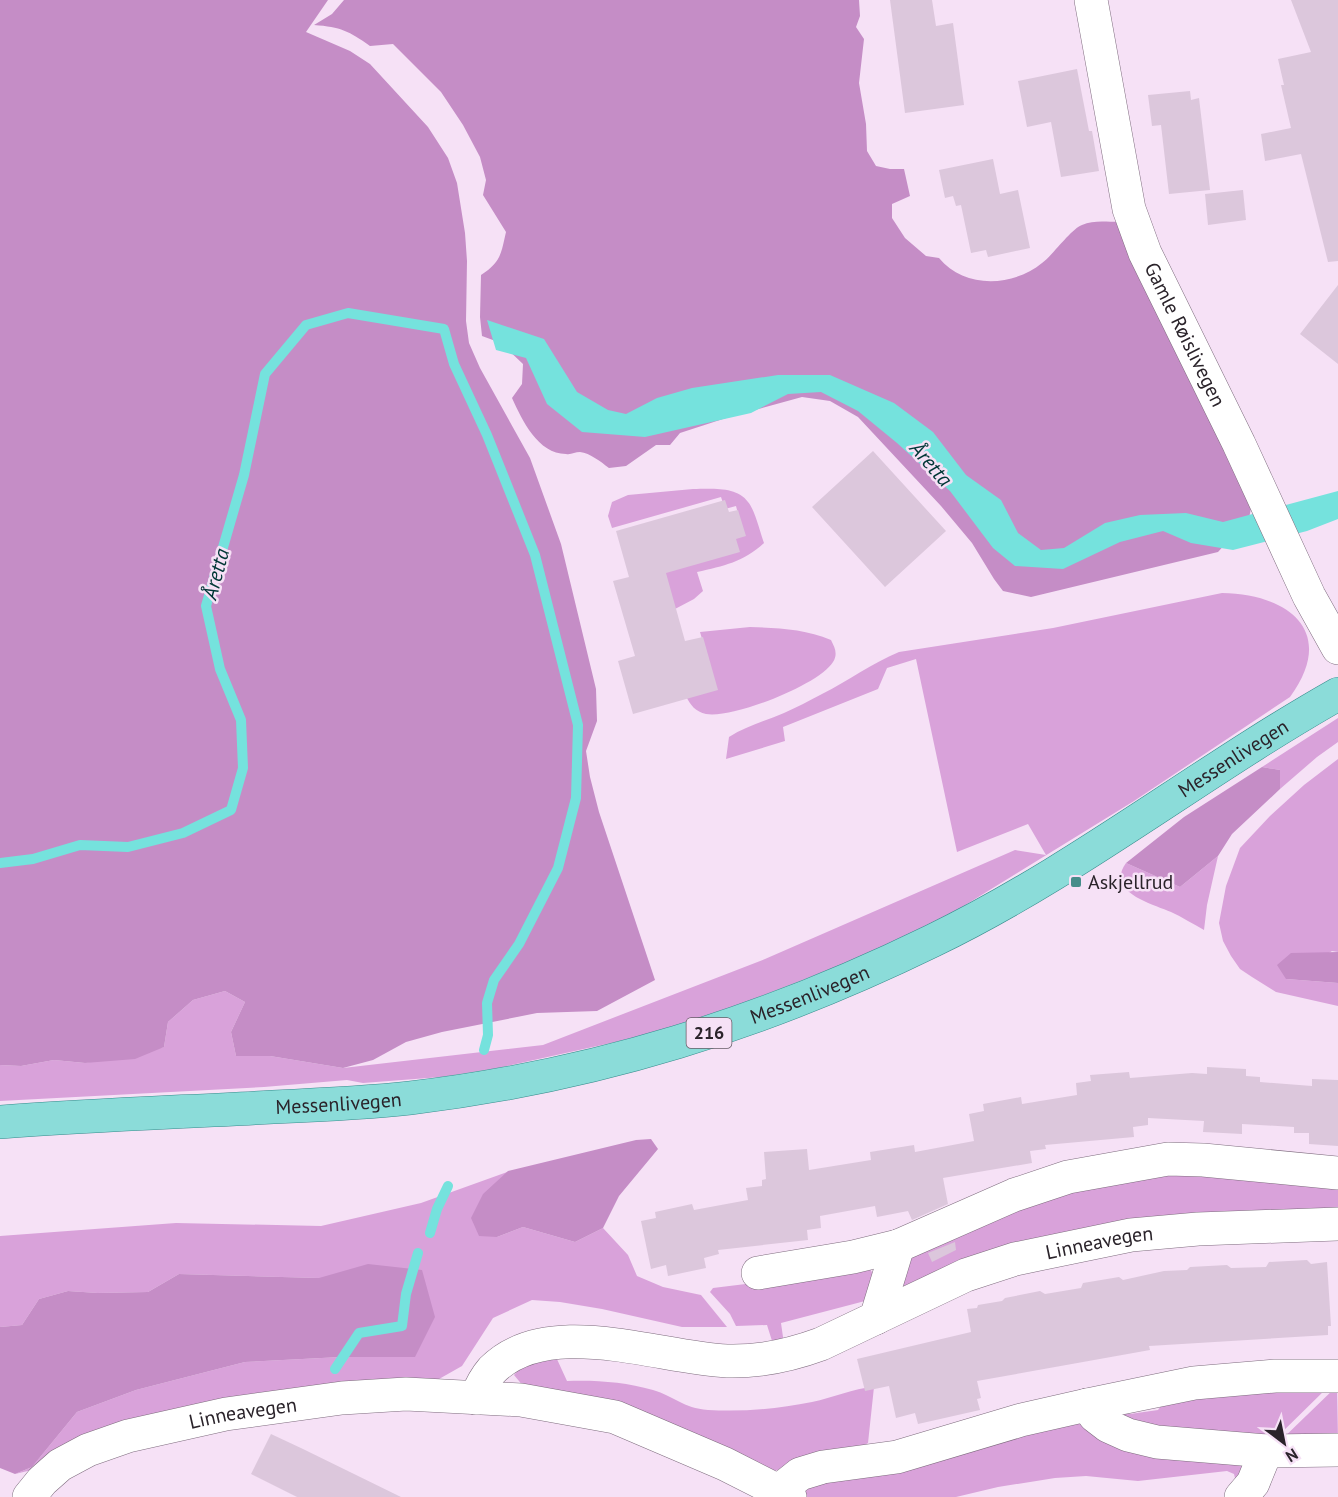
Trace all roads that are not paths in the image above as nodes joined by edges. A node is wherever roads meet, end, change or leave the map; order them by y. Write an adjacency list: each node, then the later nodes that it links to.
1 (1091, 0): 2 (street, Gamle Røislivegen)
2 (1338, 648)
3 (1338, 694): 4 (main road, Messenlivegen / 216)
4 (0, 1122)
5 (1338, 1173): 7 (street)
6 (1338, 1224): 9 (street, Linneavegen)
7 (898, 1246): 8 (street); 9 (street)
8 (758, 1273)
9 (876, 1318): 11 (street, Linneavegen)
10 (1338, 1376): 12 (street, Linneavegen)
11 (476, 1398): 15 (street, Linneavegen); 16 (street, Linneavegen)
12 (1087, 1405): 14 (street); 15 (street, Linneavegen)
13 (1338, 1450): 14 (street)
14 (1266, 1451): 17 (street)
15 (785, 1494)
16 (29, 1497)
17 (1241, 1497)

